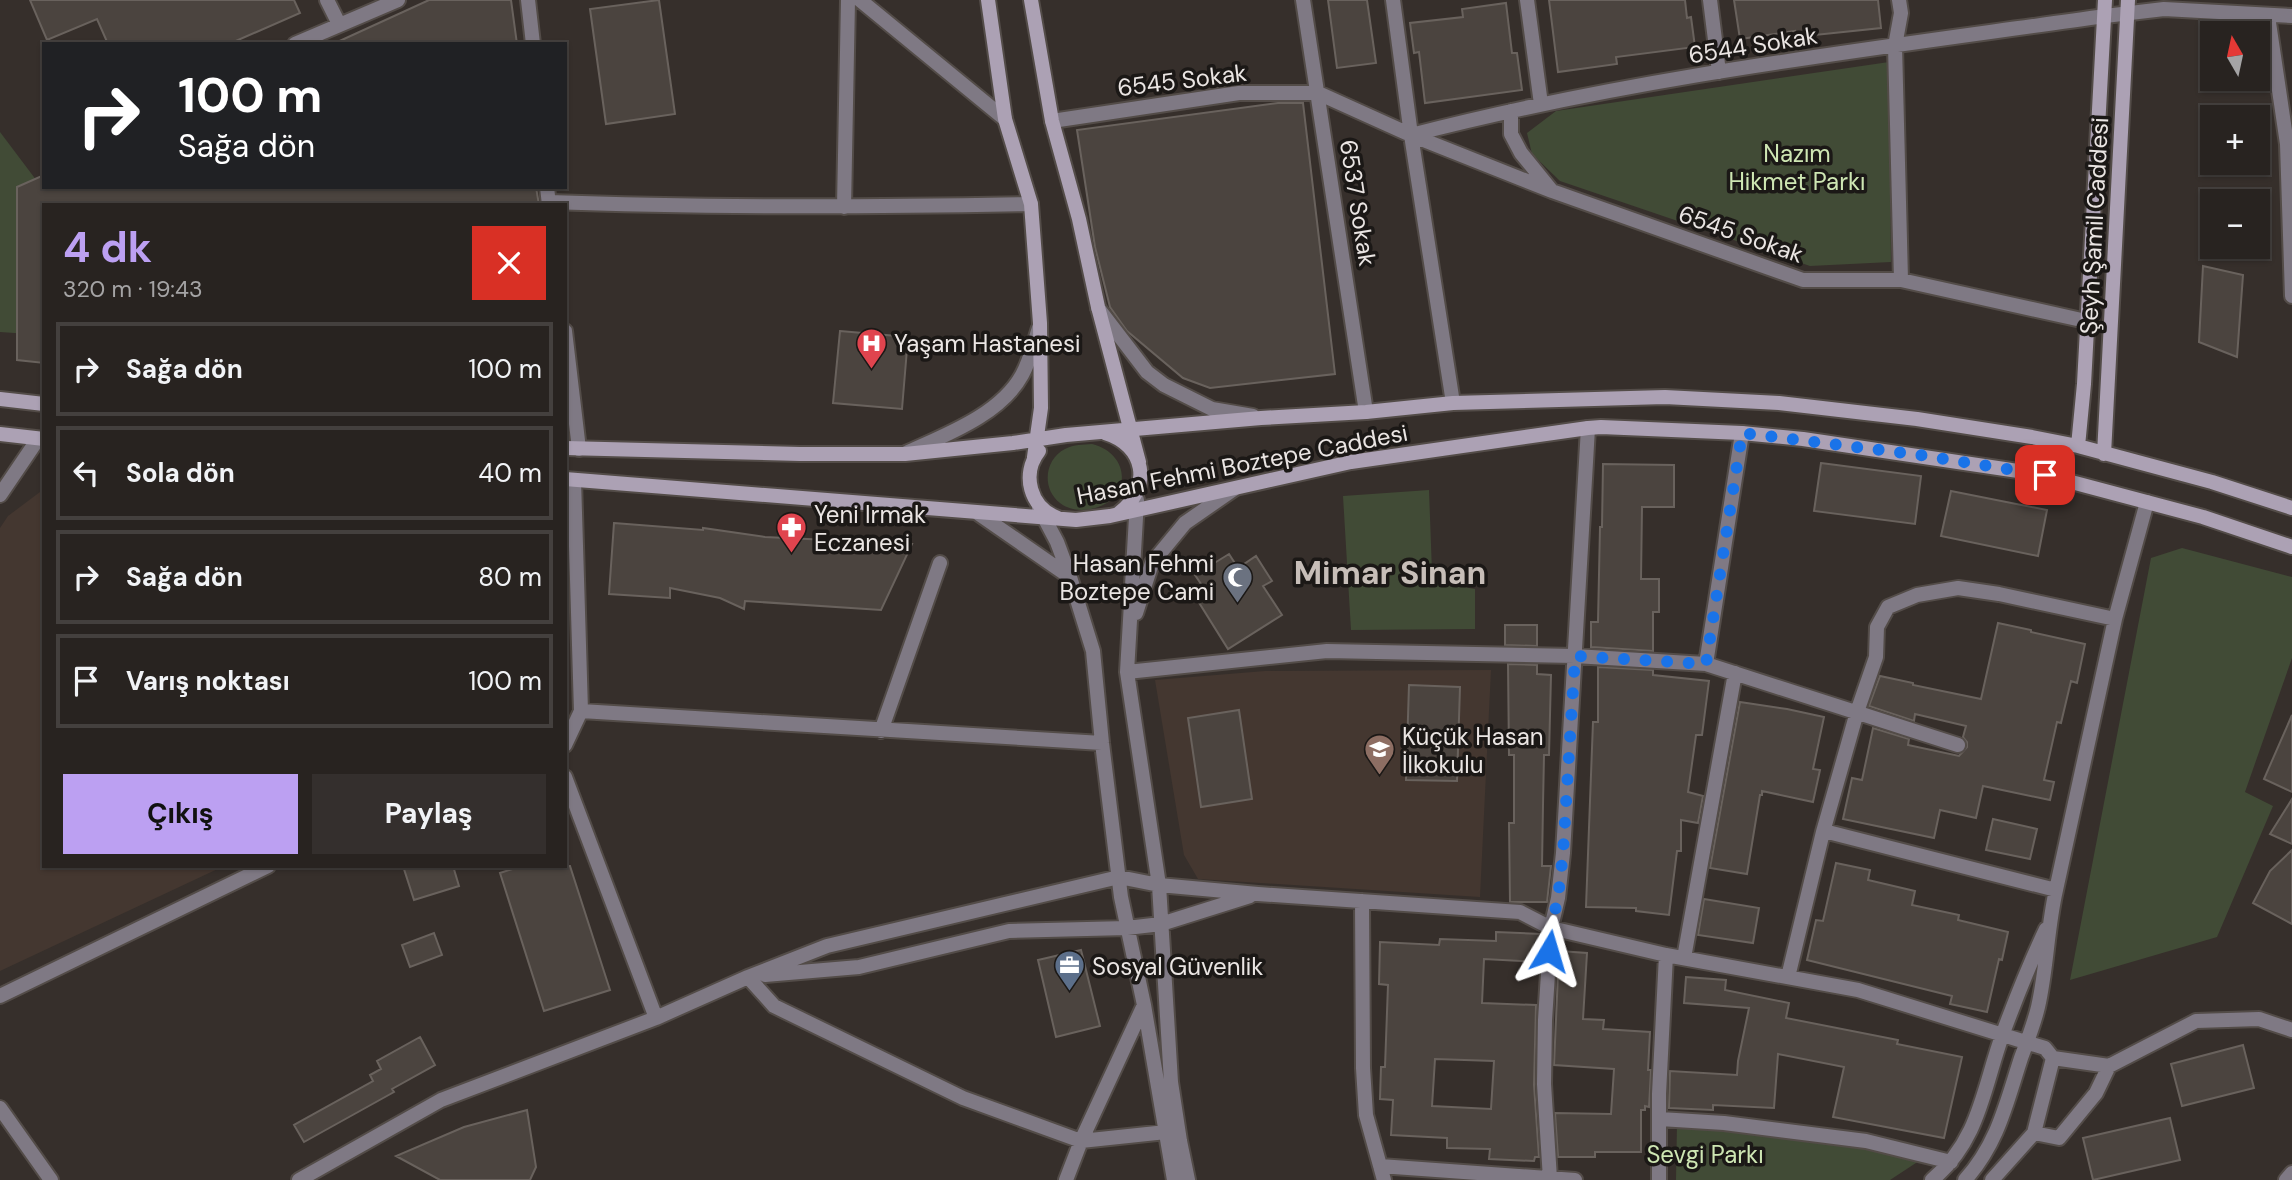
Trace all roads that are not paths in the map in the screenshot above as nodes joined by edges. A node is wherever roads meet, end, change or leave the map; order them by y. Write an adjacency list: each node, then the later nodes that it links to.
1 (327, 0): 18 (street)
2 (398, 0): 18 (street)
3 (528, 0): 20 (street)
4 (848, 0): 32 (street)
5 (860, 0): 26 (street)
6 (988, 0): 26 (main road)
7 (1031, 0): 27 (main road)
8 (1303, 0): 23 (street, 6537 Sokak)
9 (1393, 0): 28 (street)
10 (1527, 0): 24 (street)
11 (1710, 0): 22 (street)
12 (1899, 0): 21 (street)
13 (2105, 0): 15 (main road, Şeyh Şamil Caddesi)
14 (2128, 7): 15 (street, 6544 Sokak); 16 (street, 6544 Sokak); 55 (main road, Şeyh Şamil Caddesi)
15 (2105, 16): 21 (street, 6544 Sokak); 36 (main road, Şeyh Şamil Caddesi)
16 (2268, 16): 17 (street, 6544 Sokak); 34 (street)
17 (2292, 16)
18 (339, 24): 19 (street)
19 (299, 42)
20 (533, 42)
21 (1895, 46): 22 (street, 6544 Sokak); 33 (street)
22 (1719, 72): 24 (street, 6544 Sokak)
23 (1318, 93): 27 (street, 6545 Sokak); 28 (street, 6545 Sokak); 42 (street, 6537 Sokak)
24 (1541, 104): 25 (street, 6544 Sokak)
25 (1511, 111): 28 (street, 6544 Sokak); 29 (street)
26 (1005, 119): 31 (main road)
27 (1052, 121): 35 (main road)
28 (1411, 135): 29 (street, 6545 Sokak); 40 (street)
29 (1552, 191): 33 (street, 6545 Sokak)
30 (549, 198): 32 (street)
31 (1031, 204): 32 (street); 37 (main road)
32 (844, 207)
33 (1901, 280): 36 (street, 6545 Sokak)
34 (2292, 296)
35 (1098, 307): 43 (street); 45 (main road)
36 (2086, 321): 52 (main road, Şeyh Şamil Caddesi)
37 (1041, 323): 51 (main road); 54 (street)
38 (567, 364): 53 (street)
39 (0, 399): 41 (main road)
40 (1454, 403): 42 (main road, Hasan Fehmi Boztepe Caddesi); 52 (main road, Hasan Fehmi Boztepe Caddesi)
41 (42, 404)
42 (1366, 412): 43 (main road, Hasan Fehmi Boztepe Caddesi)
43 (1261, 418): 45 (main road, Hasan Fehmi Boztepe Caddesi)
44 (1588, 428): 47 (main road, Hasan Fehmi Boztepe Caddesi); 59 (main road, Hasan Fehmi Boztepe Caddesi); 75 (street)
45 (1131, 429): 46 (main road, Hasan Fehmi Boztepe Caddesi); 57 (main road)
46 (1091, 432): 49 (main road, Hasan Fehmi Boztepe Caddesi); 57 (main road)
47 (1742, 433): 63 (main road, Hasan Fehmi Boztepe Caddesi); 76 (street)
48 (0, 434): 50 (main road)
49 (1066, 435): 51 (main road, Hasan Fehmi Boztepe Caddesi); 56 (main road)
50 (41, 439): 61 (street)
51 (1037, 439): 54 (main road, Hasan Fehmi Boztepe Caddesi); 56 (main road)
52 (2078, 446): 55 (main road, Hasan Fehmi Boztepe Caddesi)
53 (572, 448): 54 (main road, Hasan Fehmi Boztepe Caddesi)
54 (905, 454)
55 (2104, 454): 64 (main road, Hasan Fehmi Boztepe Caddesi)
56 (1034, 457): 62 (main road)
57 (1139, 462): 60 (main road)
58 (570, 479): 66 (main road, Hasan Fehmi Boztepe Caddesi); 79 (street)
59 (1234, 489): 65 (main road, Hasan Fehmi Boztepe Caddesi); 74 (street)
60 (1138, 491): 65 (street); 67 (main road)
61 (0, 495)
62 (1034, 497): 68 (street); 69 (main road)
63 (2147, 502): 70 (main road, Hasan Fehmi Boztepe Caddesi); 73 (street)
64 (2292, 508)
65 (1137, 509): 67 (main road, Hasan Fehmi Boztepe Caddesi); 74 (street)
66 (979, 514): 68 (main road, Hasan Fehmi Boztepe Caddesi); 72 (street)
67 (1118, 514): 69 (main road, Hasan Fehmi Boztepe Caddesi)
68 (1045, 519): 69 (main road, Hasan Fehmi Boztepe Caddesi); 72 (street)
69 (1066, 520)
70 (2292, 547)
71 (940, 563): 81 (street)
72 (1070, 577): 83 (street)
73 (2115, 619): 80 (street); 90 (street)
74 (1128, 638): 77 (street)
75 (1575, 656): 76 (street); 77 (street); 96 (street)
76 (1706, 664): 78 (street)
77 (1127, 672): 89 (street)
78 (1735, 673): 80 (street); 98 (street)
79 (581, 711): 81 (street); 82 (street)
80 (1857, 712): 84 (street); 86 (street)
81 (881, 731): 83 (street)
82 (567, 741)
83 (1102, 743): 88 (street)
84 (1958, 744)
85 (567, 782): 103 (street)
86 (1824, 831): 90 (street); 100 (street)
87 (264, 868): 101 (street)
88 (1119, 877): 89 (street); 95 (street); 99 (street)
89 (1159, 885): 91 (street); 93 (street)
90 (2056, 890): 94 (street)
91 (1258, 894): 92 (street); 93 (street)
92 (1362, 901): 96 (street); 115 (street)
93 (1161, 924): 95 (street); 122 (street)
94 (2048, 925): 105 (street); 106 (street)
95 (1128, 928): 99 (street); 102 (street)
96 (1551, 928): 97 (street); 117 (street)
97 (1666, 955): 98 (street); 110 (street)
98 (1684, 958): 100 (street)
99 (748, 977): 103 (street); 113 (street)
100 (1788, 977): 105 (street)
101 (0, 996)
102 (1144, 1005): 111 (street); 113 (street)
103 (656, 1018): 119 (street)
104 (2292, 1030): 108 (street)
105 (2002, 1035): 106 (street); 114 (street)
106 (2026, 1043): 107 (street); 126 (street)
107 (2053, 1058): 108 (street); 112 (street)
108 (2109, 1066): 112 (street)
109 (0, 1108): 118 (street)
110 (1660, 1119): 114 (street); 124 (street)
111 (1166, 1132): 113 (street); 121 (street)
112 (2034, 1133): 127 (street)
113 (1081, 1141): 120 (street)
114 (1951, 1162): 125 (street)
115 (1382, 1173): 117 (street)
116 (2292, 1173): 128 (street)
117 (1550, 1179): 123 (street)
118 (51, 1180)
119 (299, 1180)
120 (1066, 1180)
121 (1174, 1180)
122 (1188, 1180)
123 (1575, 1180)
124 (1659, 1180)
125 (1932, 1180)
126 (1965, 1180)
127 (1992, 1180)
128 (2286, 1180)

